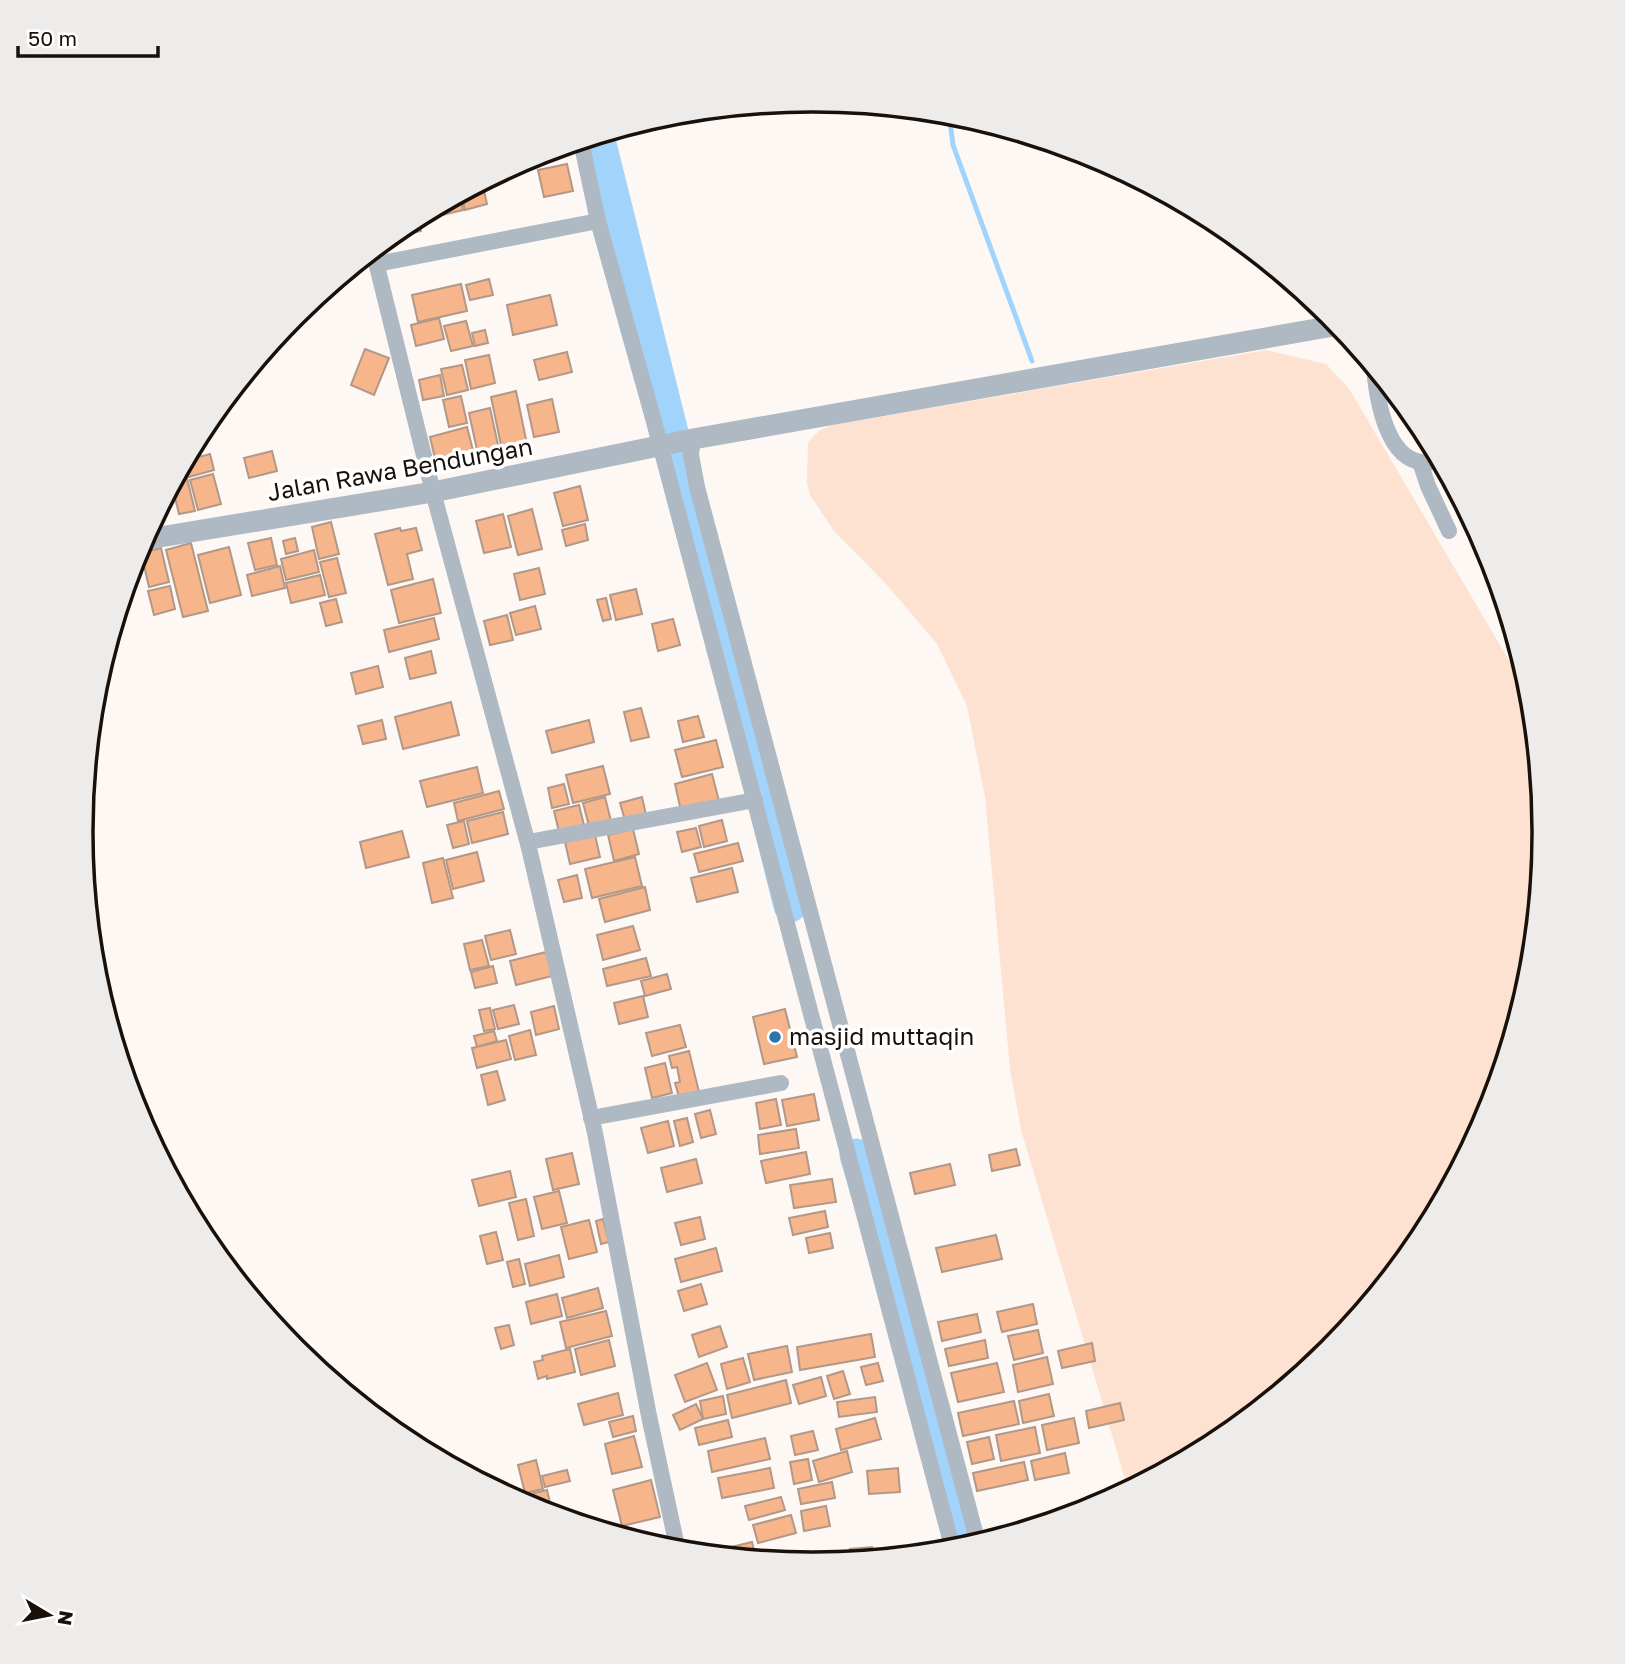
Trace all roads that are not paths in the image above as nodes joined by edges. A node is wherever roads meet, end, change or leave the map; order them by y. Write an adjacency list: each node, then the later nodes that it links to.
1 (583, 149): 2 (street)
2 (598, 221): 3 (street); 8 (street)
3 (381, 256)
4 (376, 260): 11 (street)
5 (1326, 328): 7 (street, Jalan Rawa Bendungan)
6 (1375, 383): 9 (street)
7 (690, 440): 8 (street, Jalan Rawa Bendungan); 18 (street)
8 (662, 445): 11 (street, Jalan Rawa Bendungan); 14 (street)
9 (1420, 462): 10 (street); 12 (street)
10 (1430, 463)
11 (433, 492): 13 (street, Jalan Rawa Bendungan); 15 (street)
12 (1449, 531)
13 (157, 538)
14 (755, 800): 15 (street); 20 (street)
15 (528, 842): 17 (street)
16 (781, 1083): 17 (street)
17 (591, 1118): 19 (street)
18 (975, 1533)
19 (675, 1539)
20 (950, 1539)

